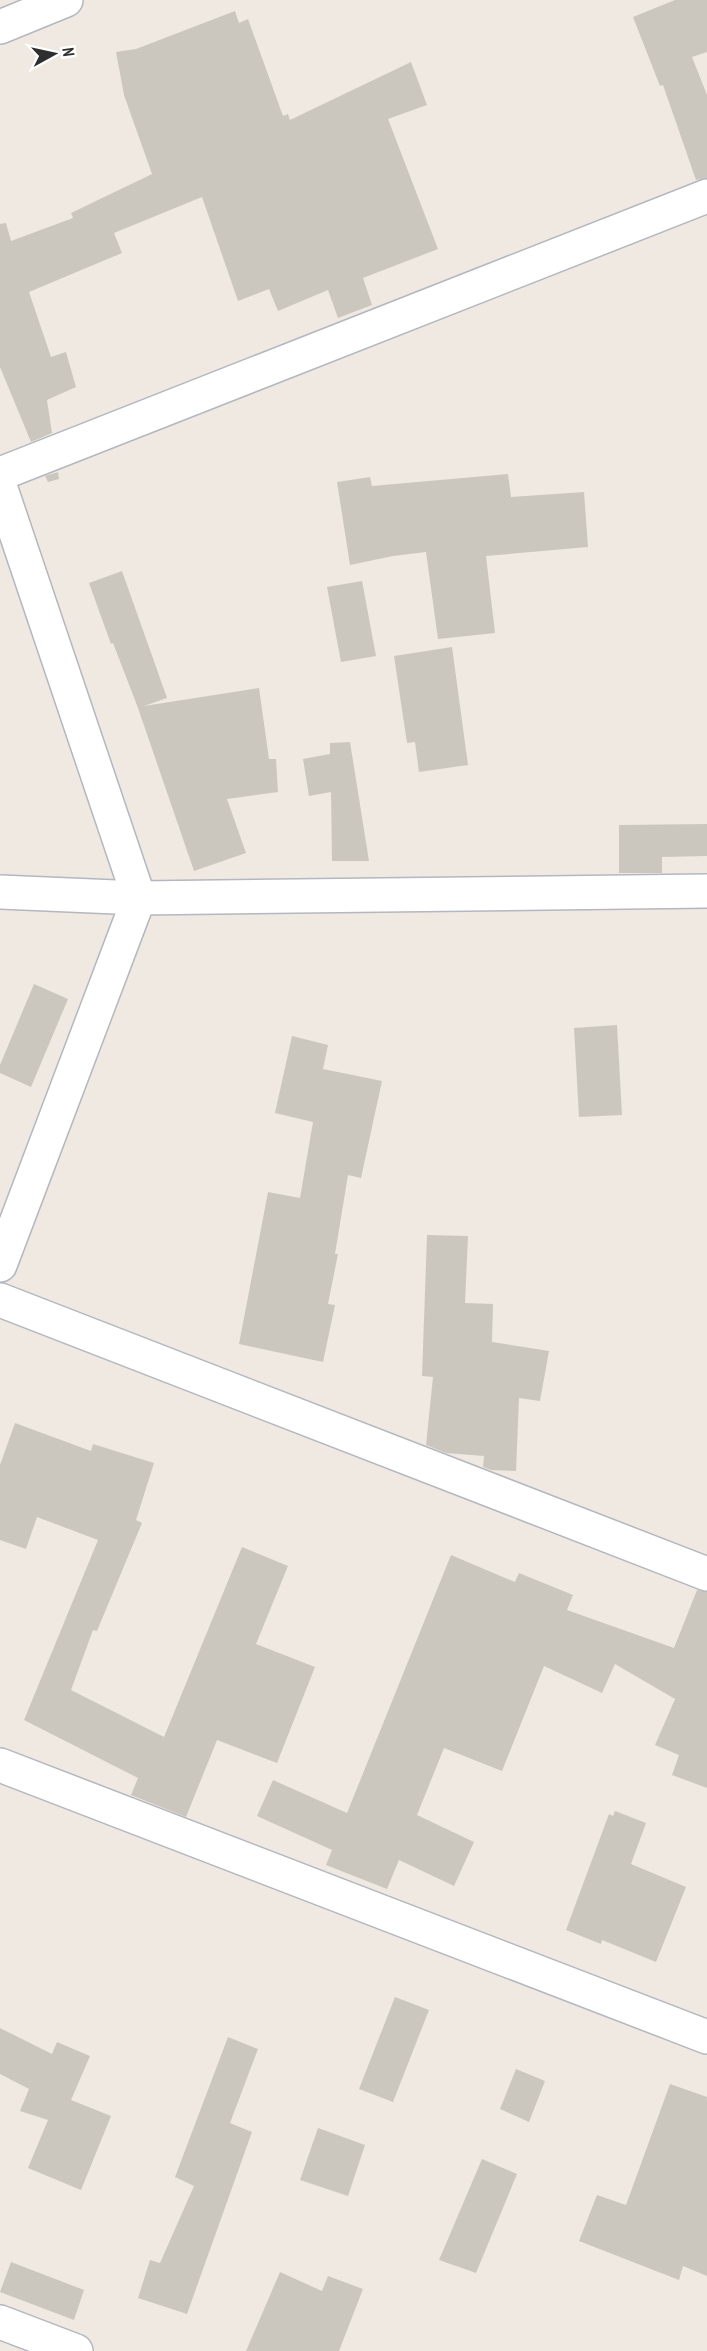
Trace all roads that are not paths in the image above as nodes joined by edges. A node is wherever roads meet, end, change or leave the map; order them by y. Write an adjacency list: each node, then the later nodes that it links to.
1 (66, 0): 2 (street)
2 (0, 27)
3 (707, 196): 4 (street)
4 (0, 474)
5 (0, 486): 8 (street)
6 (707, 891): 8 (street)
7 (0, 892): 8 (street)
8 (139, 898): 9 (street)
9 (0, 1265)
10 (0, 1300): 11 (street)
11 (707, 1574)
12 (0, 1765): 13 (street)
13 (707, 2037)
14 (0, 2322): 15 (street)
15 (76, 2351)

